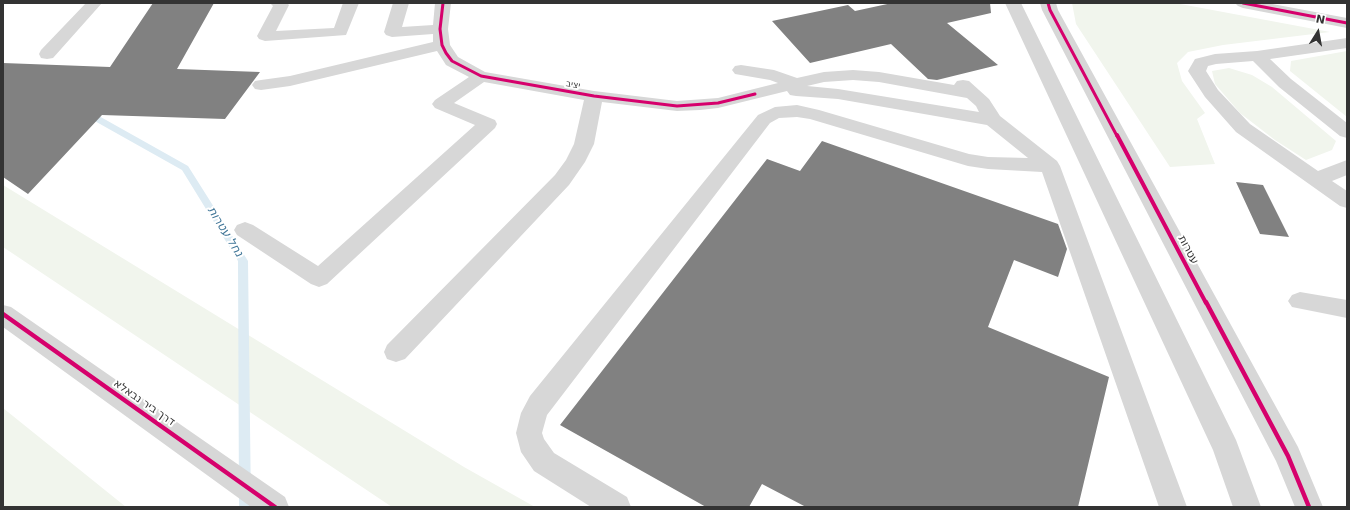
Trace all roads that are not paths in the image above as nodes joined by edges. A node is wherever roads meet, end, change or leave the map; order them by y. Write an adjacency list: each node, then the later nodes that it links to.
1 (94, 3): 12 (street)
2 (278, 3): 3 (street)
3 (352, 3)
4 (401, 3): 10 (street)
5 (443, 3): 10 (street)
6 (1013, 3): 35 (street)
7 (1048, 3): 36 (street, עטרות)
8 (1243, 3): 9 (street)
9 (1347, 23)
10 (441, 37): 15 (street, יציב); 17 (street)
11 (1347, 43): 13 (street)
12 (47, 54)
13 (1256, 56): 22 (street); 25 (street)
14 (741, 70): 18 (street)
15 (481, 76): 20 (street, יציב); 27 (street)
16 (953, 78): 19 (street)
17 (261, 85)
18 (800, 88): 19 (street); 20 (street, יציב); 21 (street)
19 (974, 94): 21 (street)
20 (594, 96): 31 (street)
21 (993, 120): 23 (street)
22 (1347, 132)
23 (1050, 166): 33 (street); 34 (street)
24 (1347, 168): 25 (street)
25 (1316, 180): 26 (street)
26 (1347, 201)
27 (245, 230)
28 (1300, 301): 29 (street)
29 (1347, 309)
30 (3, 314): 32 (street, דרך ביר נבאלא)
31 (396, 352)
32 (275, 507)
33 (617, 507)
34 (1173, 507)
35 (1247, 507)
36 (1309, 507)

